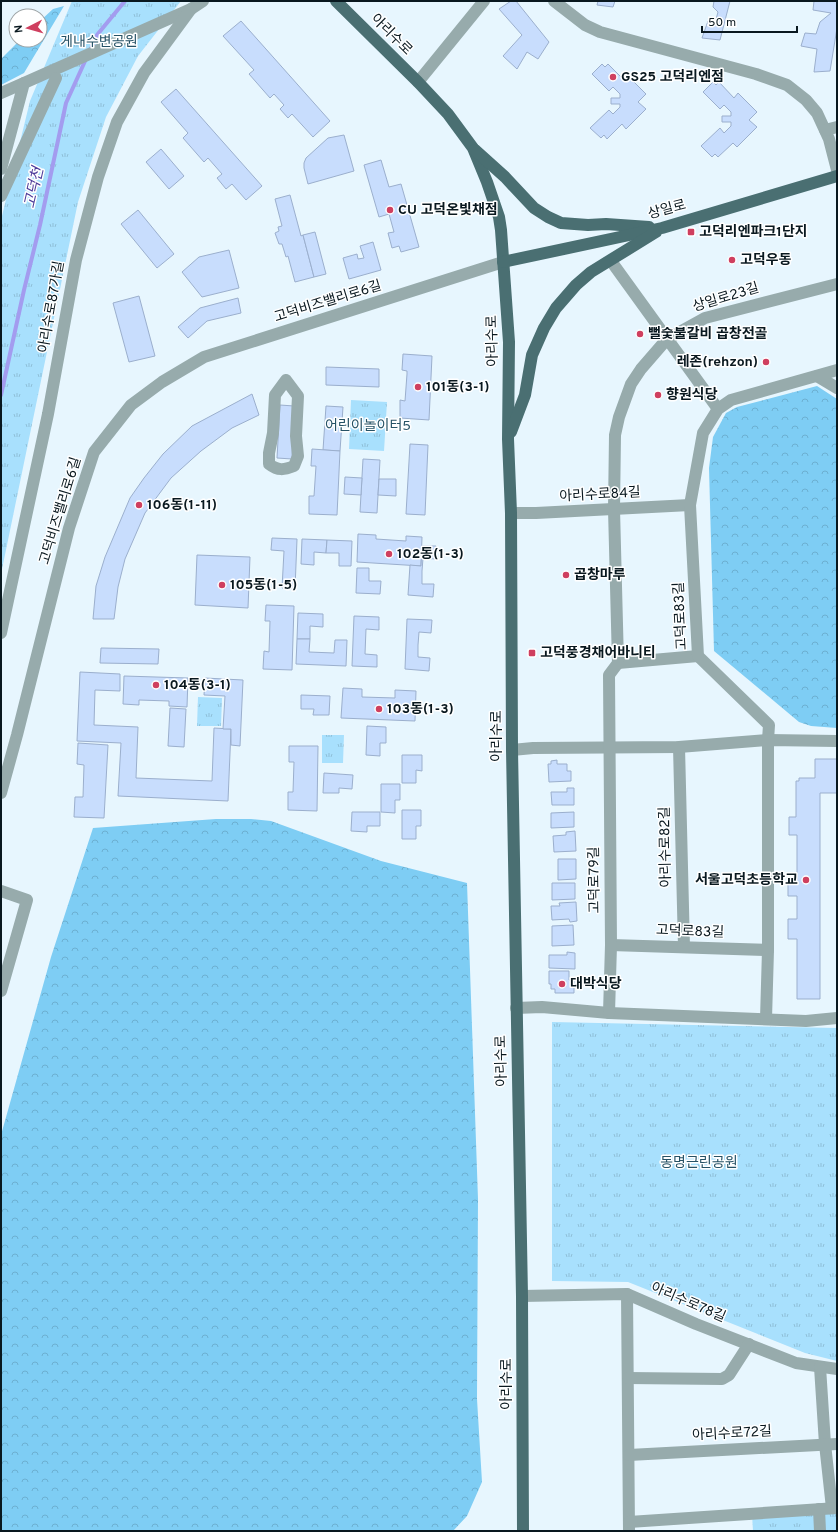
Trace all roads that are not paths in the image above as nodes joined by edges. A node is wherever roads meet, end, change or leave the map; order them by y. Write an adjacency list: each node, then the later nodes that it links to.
1 (203, 1): 5 (street)
2 (484, 1): 7 (street)
3 (554, 1): 11 (street)
4 (335, 2): 7 (main road, 아리수로)
5 (191, 8): 8 (street); 31 (street, 아리수로87가길)
6 (56, 78): 16 (street)
7 (418, 82): 12 (main road, 아리수로)
8 (24, 83): 9 (street); 13 (street)
9 (1, 93)
10 (837, 127): 11 (street)
11 (825, 130): 14 (street)
12 (472, 148): 17 (main road); 19 (main road, 아리수로)
13 (1, 169)
14 (837, 170)
15 (837, 176): 17 (main road, 상일로)
16 (1, 196)
17 (662, 228): 18 (main road); 19 (main road, 상일로)
18 (612, 261): 21 (street); 27 (main road)
19 (503, 262): 27 (main road, 아리수로); 39 (street, 고덕비즈밸리로6길)
20 (837, 284): 21 (street, 상일로23길)
21 (666, 339): 26 (street); 29 (street, 상일로23길)
22 (837, 370): 23 (street, 고덕로83길)
23 (817, 376): 25 (street); 26 (street, 고덕로83길)
24 (286, 380): 24 (street)
25 (837, 388)
26 (718, 409): 28 (street, 고덕로83길)
27 (508, 438): 30 (main road, 아리수로)
28 (690, 505): 29 (street, 아리수로84길); 32 (street, 고덕로83길)
29 (614, 509): 30 (street, 아리수로84길); 33 (street)
30 (511, 513): 38 (main road, 아리수로)
31 (1, 633)
32 (698, 656): 33 (street); 34 (street, 고덕로83길)
33 (618, 663): 36 (street)
34 (768, 740): 35 (street); 37 (street); 43 (street, 고덕로83길)
35 (837, 741)
36 (609, 747): 37 (street); 38 (street); 41 (street, 고덕로79길)
37 (679, 747): 42 (street, 아리수로82길)
38 (512, 750): 45 (main road, 아리수로)
39 (1, 793)
40 (1, 891): 44 (street)
41 (611, 945): 42 (street, 고덕로83길); 46 (street, 고덕로79길)
42 (684, 946): 43 (street, 고덕로83길)
43 (768, 950): 48 (street, 고덕로83길)
44 (1, 991)
45 (516, 1008): 46 (street); 50 (main road, 아리수로)
46 (609, 1013): 48 (street)
47 (837, 1018): 48 (street)
48 (766, 1019)
49 (627, 1294): 50 (street, 아리수로78길); 51 (street, 아리수로78길); 54 (street)
50 (522, 1296): 60 (main road, 아리수로)
51 (749, 1344): 52 (street, 아리수로78길); 54 (street)
52 (820, 1367): 53 (street, 아리수로78길); 55 (street)
53 (837, 1369)
54 (628, 1378): 56 (street)
55 (831, 1444): 56 (street, 아리수로72길); 57 (street)
56 (629, 1455): 59 (street)
57 (834, 1508): 58 (street)
58 (819, 1509): 59 (street); 61 (street)
59 (629, 1527)
60 (523, 1531)
61 (820, 1531)

